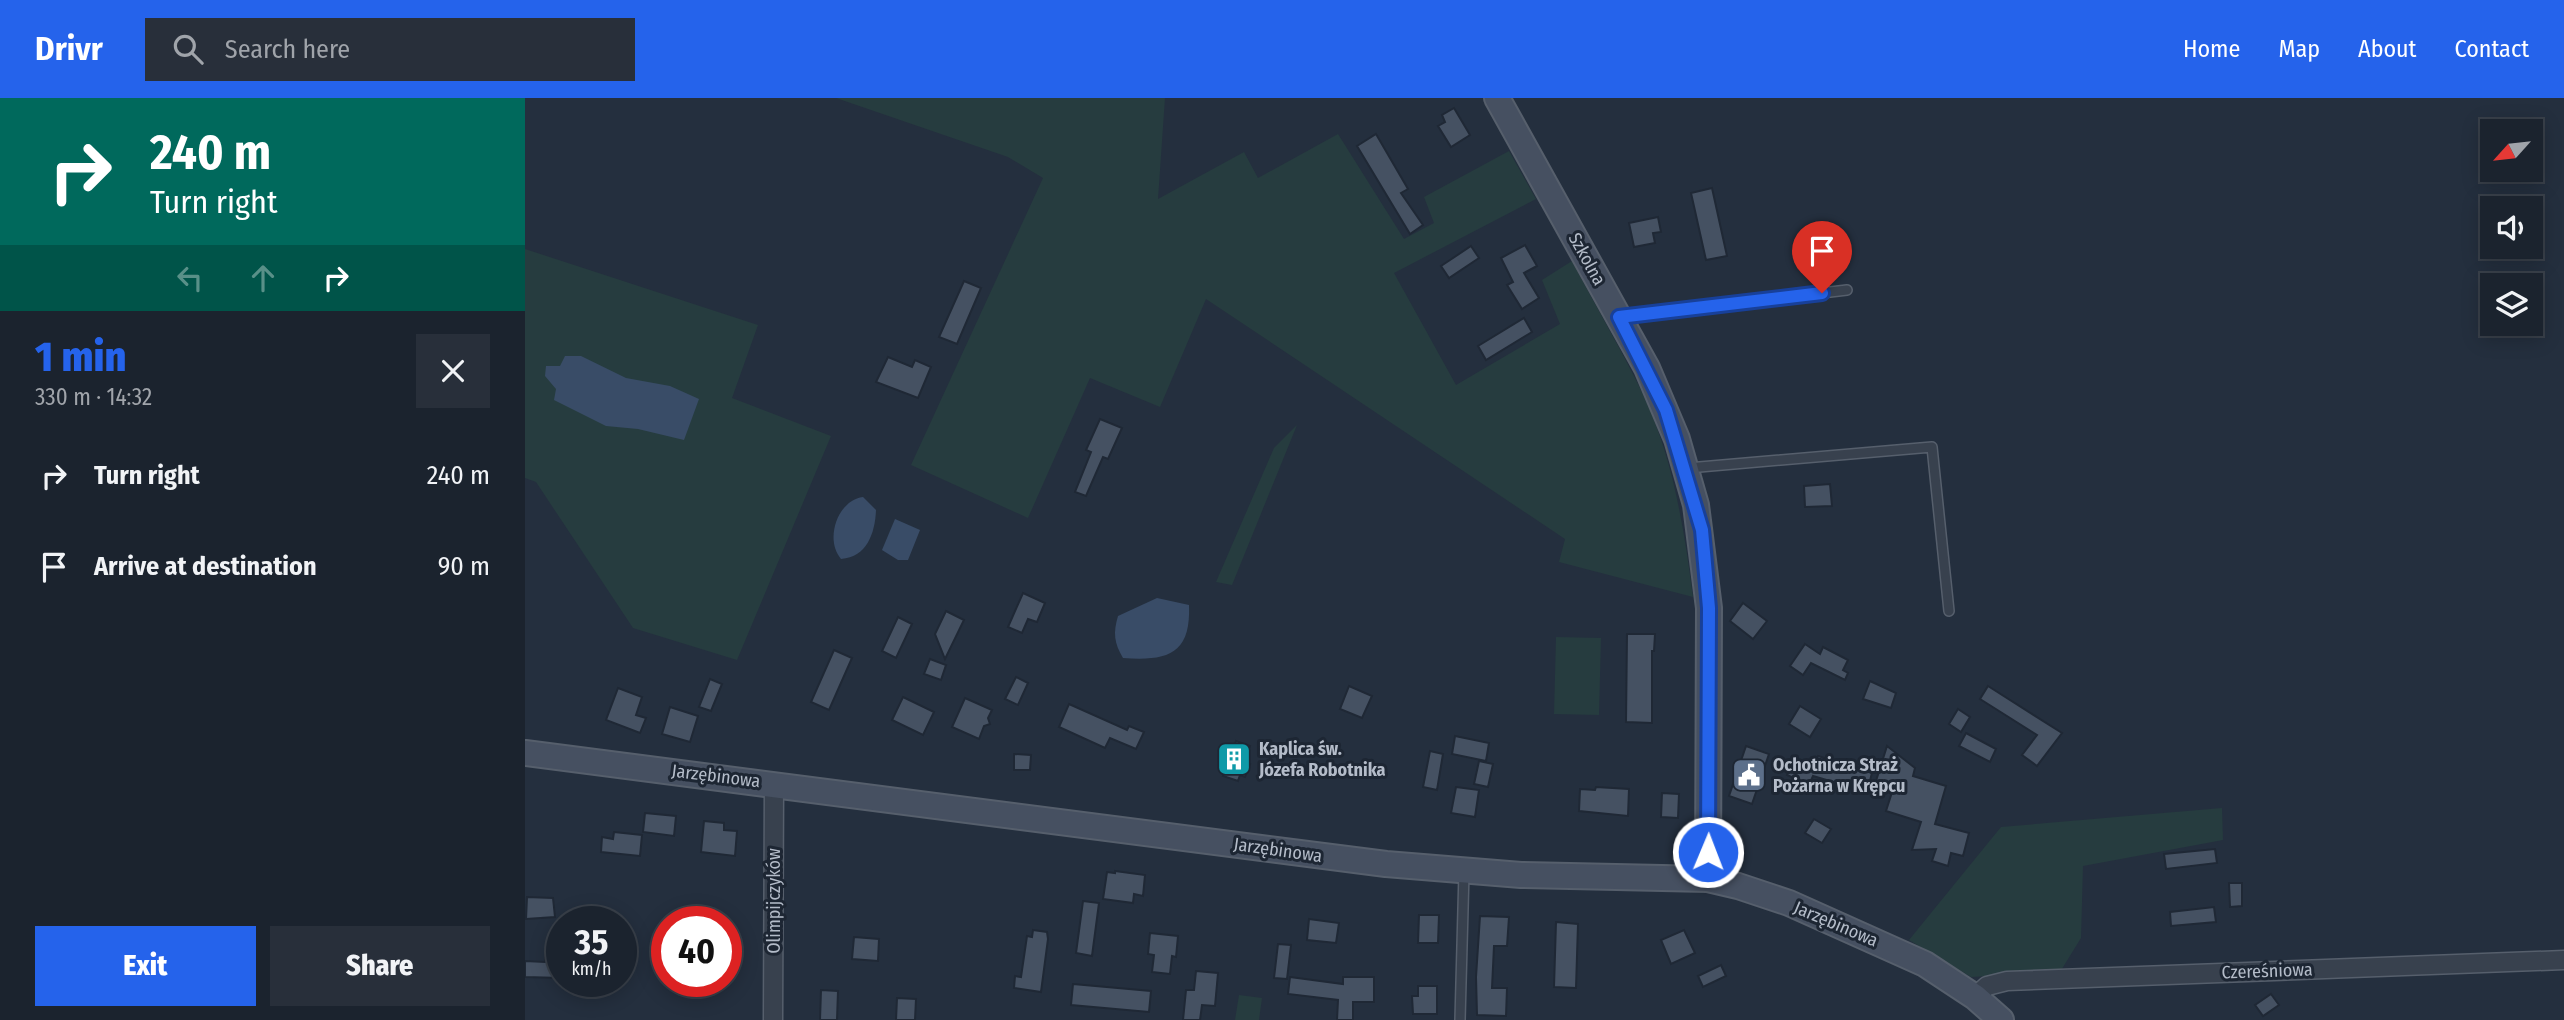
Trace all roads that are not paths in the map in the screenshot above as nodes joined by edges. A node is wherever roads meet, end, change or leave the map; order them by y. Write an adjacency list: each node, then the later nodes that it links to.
1 (1497, 98): 3 (street, Szkolna)
2 (1847, 290): 3 (lane)
3 (1619, 317): 4 (street, Szkolna)
4 (1686, 468): 5 (lane); 9 (street, Szkolna)
5 (1949, 611)
6 (525, 753): 7 (street, Jarzębinowa)
7 (774, 783): 8 (street, Jarzębinowa); 12 (street, Olimpijczyków)
8 (1464, 871): 9 (street, Jarzębinowa); 13 (lane)
9 (1708, 880): 11 (street, Jarzębinowa)
10 (2564, 960): 11 (street, Czereśniowa)
11 (1975, 997): 14 (street, Jarzębinowa)
12 (773, 1020)
13 (1459, 1020)
14 (2001, 1020)

